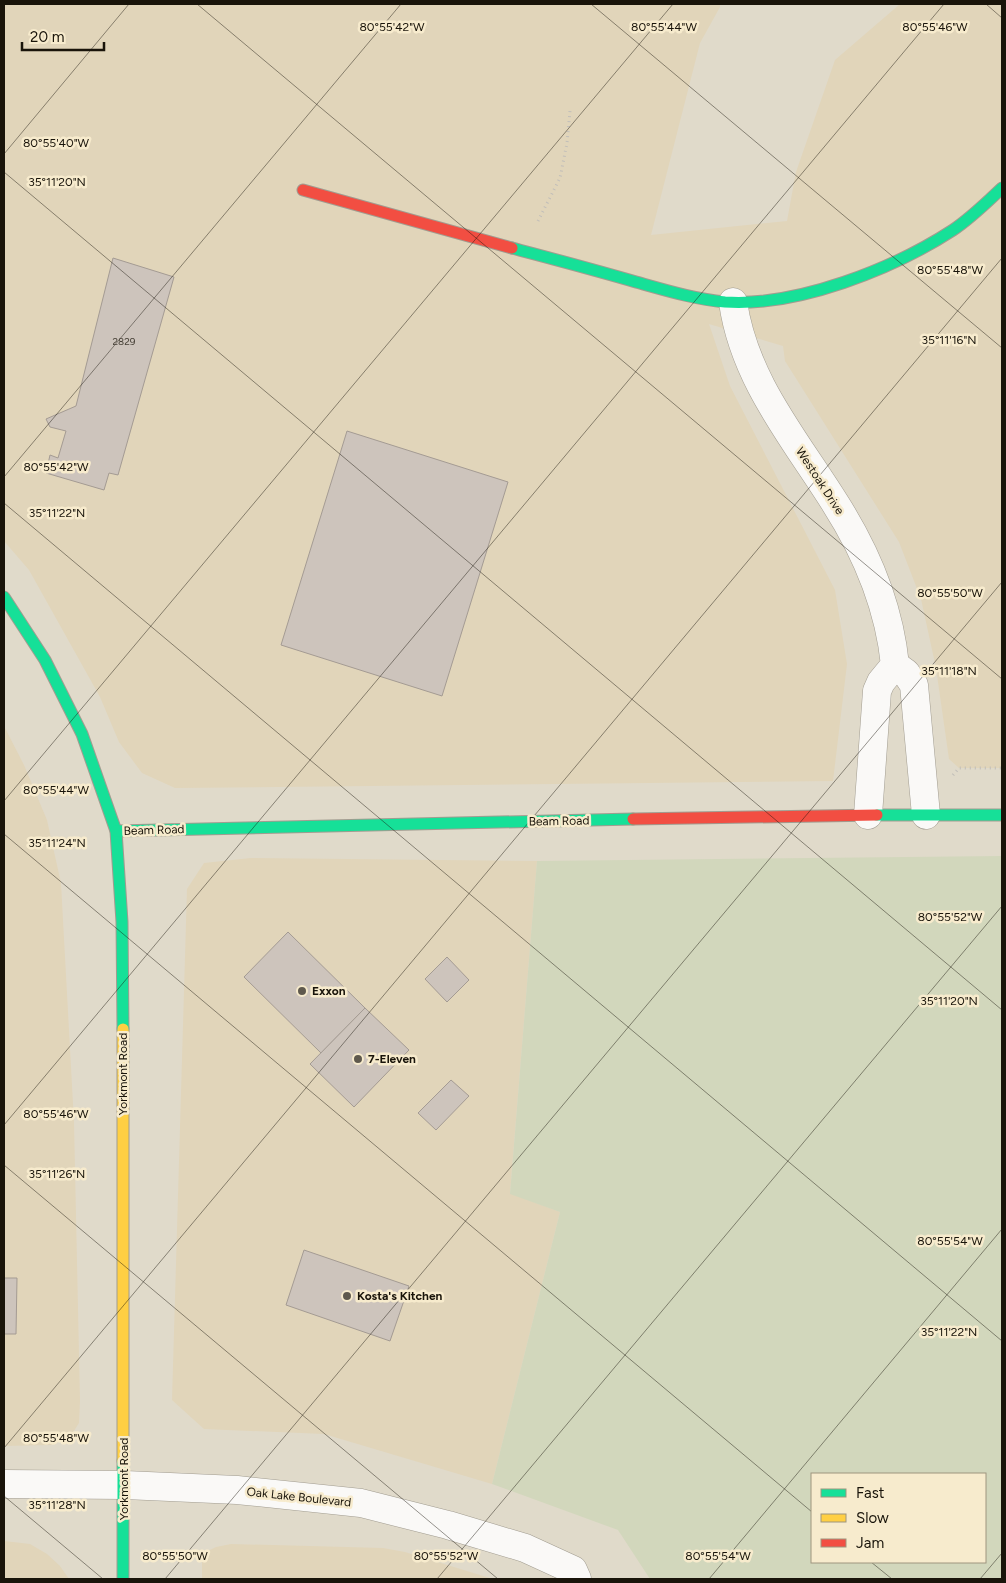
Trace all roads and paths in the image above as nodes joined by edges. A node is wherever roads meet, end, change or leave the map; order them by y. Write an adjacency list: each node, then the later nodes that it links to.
1 (570, 111): 4 (path)
2 (1002, 188): 5 (street)
3 (303, 190): 5 (street)
4 (538, 221)
5 (733, 302): 7 (street, Westoak Drive)
6 (4, 596): 13 (street, Yorkmont Road)
7 (895, 665): 10 (street); 11 (street)
8 (1002, 768): 9 (path)
9 (953, 775)
10 (868, 815): 11 (street, Beam Road); 13 (street, Beam Road)
11 (926, 815): 12 (street, Beam Road)
12 (1002, 815)
13 (116, 831): 15 (street, Yorkmont Road)
14 (4, 1484): 15 (street, Oak Lake Boulevard)
15 (125, 1485): 16 (street, Yorkmont Road); 17 (street, Oak Lake Boulevard)
16 (123, 1579)
17 (577, 1579)

